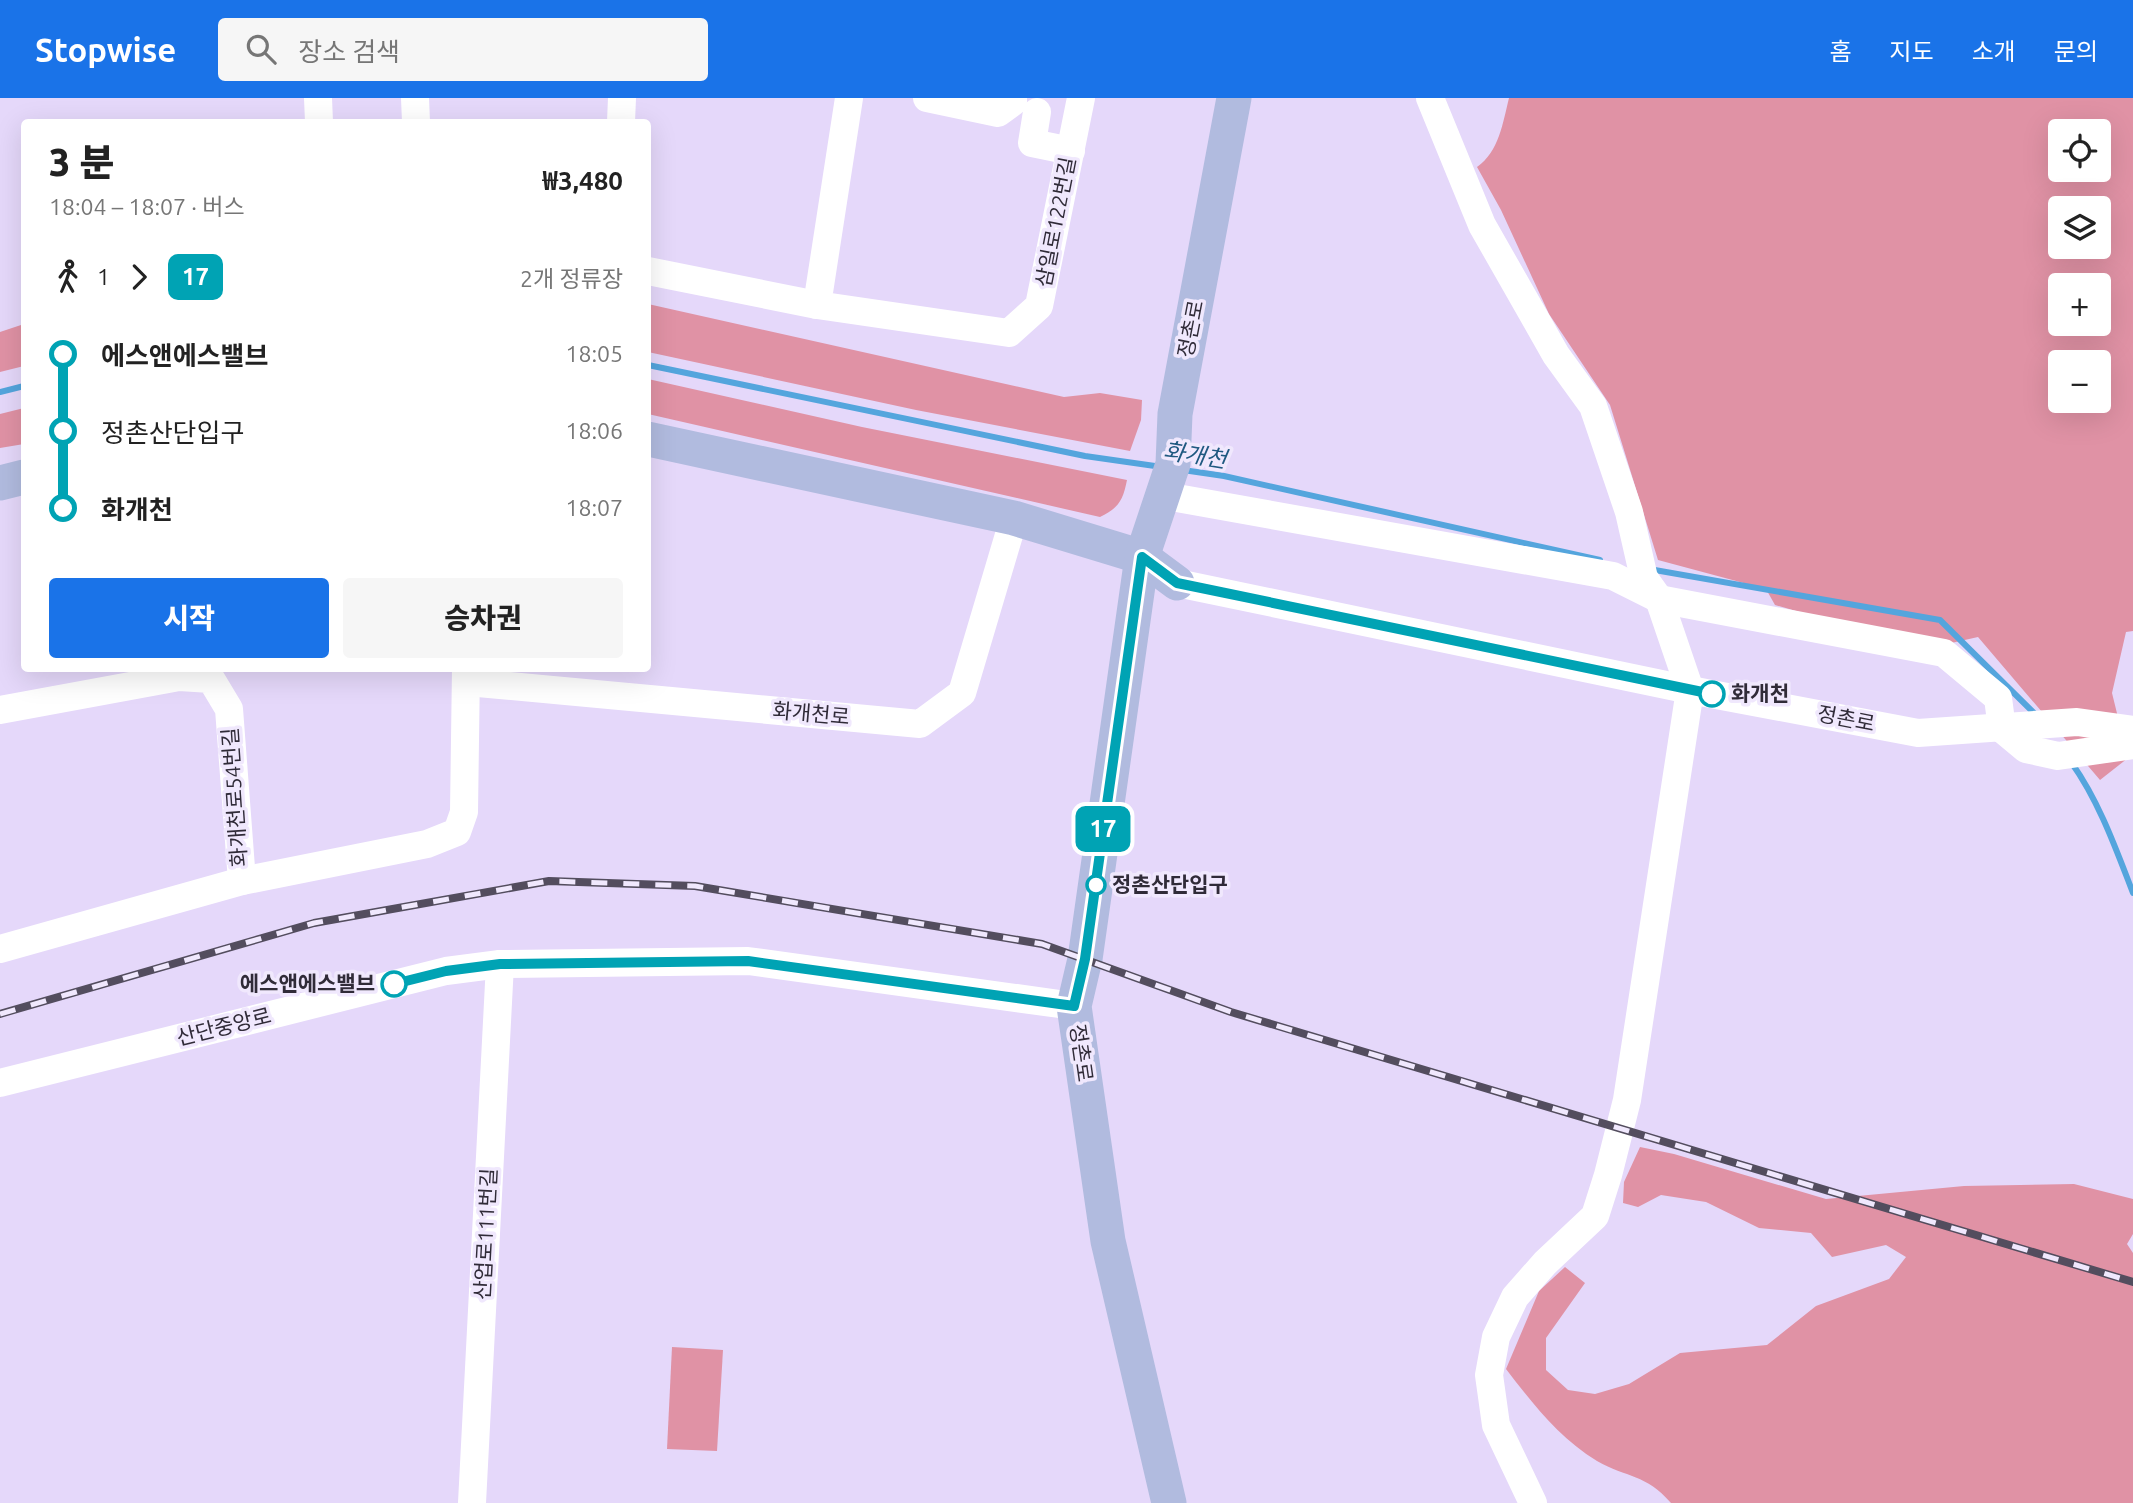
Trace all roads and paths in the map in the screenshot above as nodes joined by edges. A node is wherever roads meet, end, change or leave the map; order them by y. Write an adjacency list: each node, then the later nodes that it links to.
1 (318, 98): 11 (street)
2 (415, 98): 12 (street)
3 (622, 98): 13 (street)
4 (849, 98): 16 (street)
5 (927, 98): 9 (street)
6 (1081, 98): 14 (street, 삼일로122번길)
7 (1234, 98): 19 (main road, 정촌로)
8 (1430, 98): 23 (street)
9 (1005, 105): 10 (street)
10 (1039, 105): 14 (street)
11 (319, 119)
12 (416, 119)
13 (621, 119)
14 (1070, 151): 16 (street, 삼일로122번길)
15 (651, 272): 16 (street)
16 (817, 305)
17 (651, 440): 21 (main road)
18 (21, 478): 20 (main road)
19 (1167, 481): 22 (main road, 정촌로); 23 (street)
20 (0, 484)
21 (1014, 517): 22 (main road); 25 (street, 화개천로)
22 (1142, 557): 24 (main road, 정촌로); 34 (main road, 정촌로)
23 (1647, 577): 26 (street); 28 (street)
24 (1177, 583): 26 (street, 정촌로)
25 (467, 675): 31 (street, 화개천로54번길)
26 (1690, 690): 28 (street, 정촌로); 38 (street)
27 (0, 710): 31 (street, 화개천로54번길)
28 (2013, 727): 29 (street, 정촌로); 30 (street)
29 (2133, 730)
30 (2133, 745)
31 (242, 881): 32 (street, 화개천로54번길)
32 (0, 949)
33 (500, 964): 34 (street, 산단중앙로); 35 (street, 산단중앙로); 36 (street, 산업로111번길)
34 (1074, 1006): 37 (main road, 정촌로)
35 (0, 1083)
36 (472, 1503)
37 (1169, 1503)
38 (1533, 1503)

